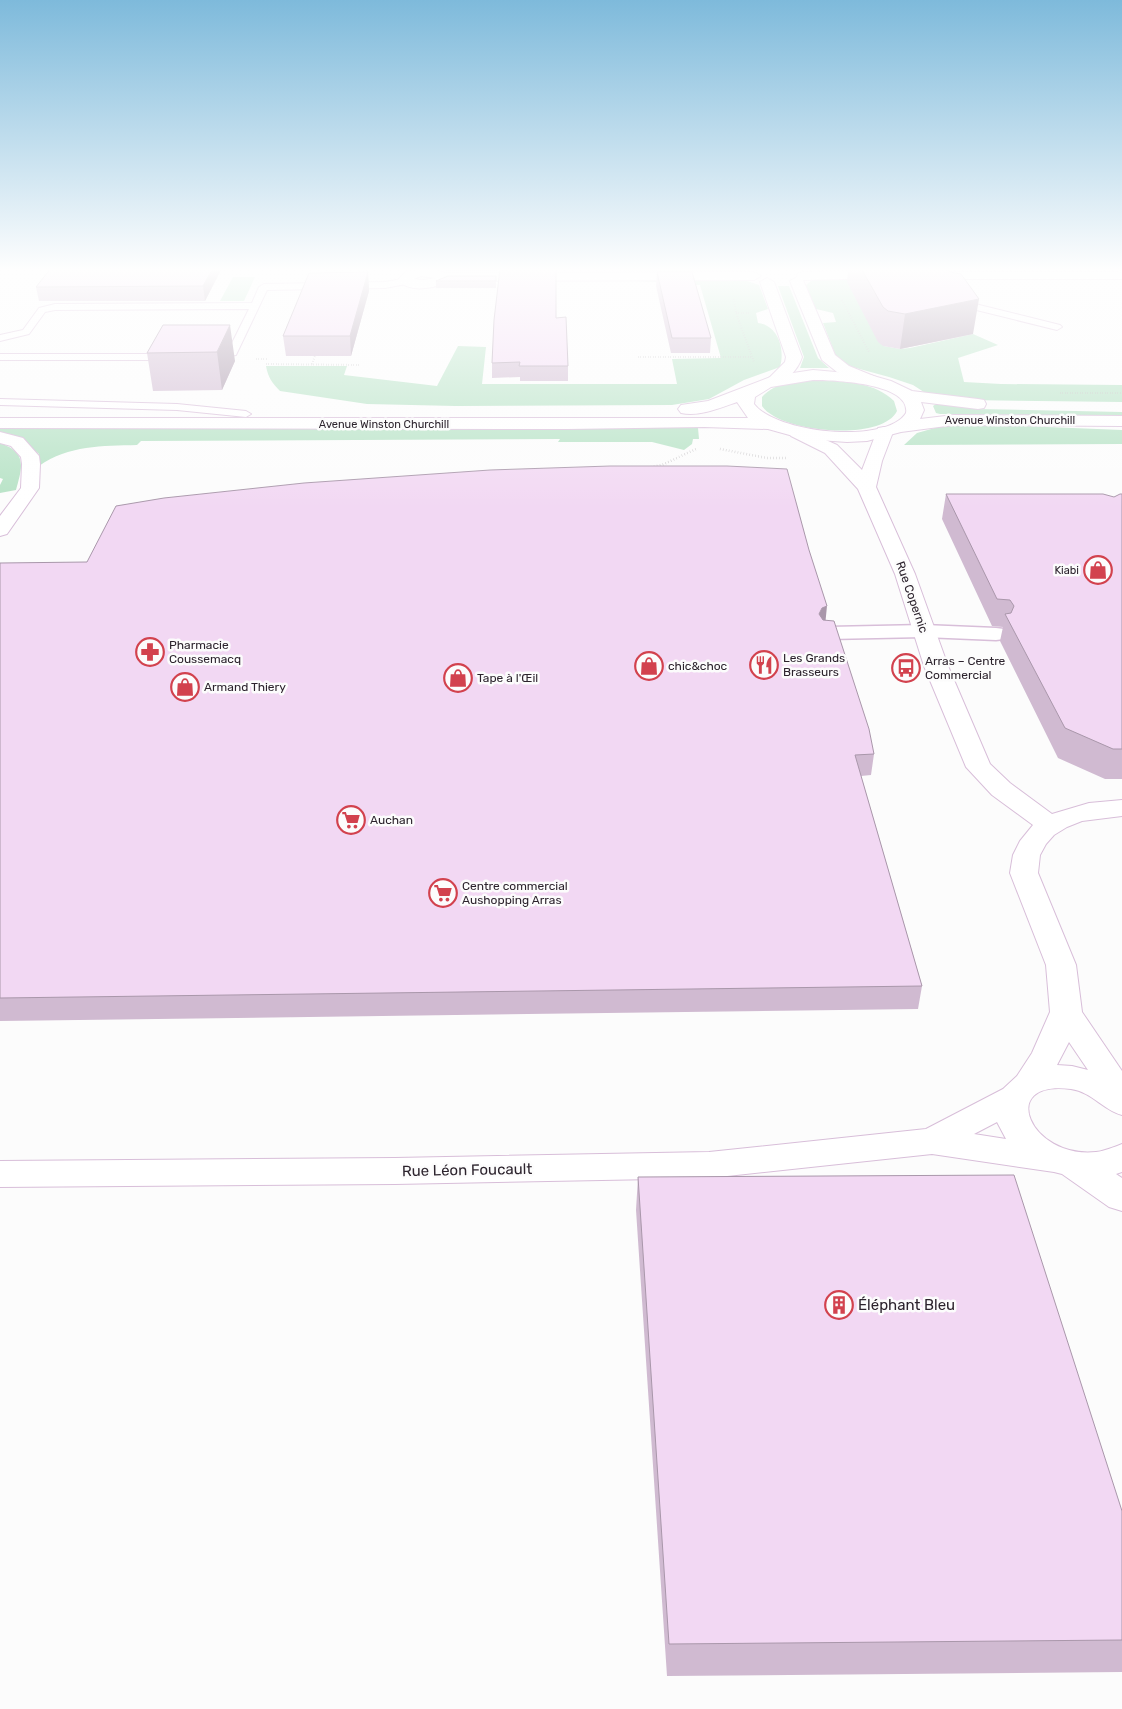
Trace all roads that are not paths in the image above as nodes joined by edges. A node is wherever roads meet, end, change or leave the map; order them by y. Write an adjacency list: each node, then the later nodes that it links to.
1 (12, 348): 7 (lane)
2 (234, 348): 5 (lane)
3 (791, 348): 8 (street)
4 (824, 348): 9 (street)
5 (202, 356)
6 (178, 357): 7 (lane)
7 (3, 358)
8 (776, 380): 9 (street); 10 (street, Avenue Winston Churchill)
9 (870, 380): 11 (street, Avenue Winston Churchill)
10 (751, 392): 14 (street, Avenue Winston Churchill); 18 (street)
11 (906, 395): 13 (street, Avenue Winston Churchill); 19 (street)
12 (0, 402): 14 (lane)
13 (1122, 407)
14 (246, 414): 15 (street, Avenue Winston Churchill)
15 (0, 415)
16 (1122, 422): 19 (street, Avenue Winston Churchill)
17 (0, 423): 18 (street, Avenue Winston Churchill)
18 (769, 424): 20 (street)
19 (891, 430): 20 (street, Avenue Winston Churchill); 22 (street)
20 (797, 432): 22 (street, Rue Copernic)
21 (0, 437): 23 (street)
22 (867, 488): 24 (street, Rue Copernic)
23 (0, 530)
24 (924, 631): 25 (street); 26 (street); 28 (street, Rue Copernic)
25 (829, 633)
26 (996, 634)
27 (1122, 808): 28 (street)
28 (1050, 825): 29 (street)
29 (1066, 1012): 30 (street); 31 (street)
30 (1022, 1090): 32 (street); 33 (street, Rue Léon Foucault); 35 (street)
31 (1122, 1098)
32 (1122, 1103)
33 (932, 1140): 35 (street, Rue Léon Foucault); 36 (street, Rue Léon Foucault)
34 (1122, 1157): 35 (street, Rue Léon Foucault)
35 (1065, 1162): 37 (street)
36 (0, 1174)
37 (1122, 1197)

